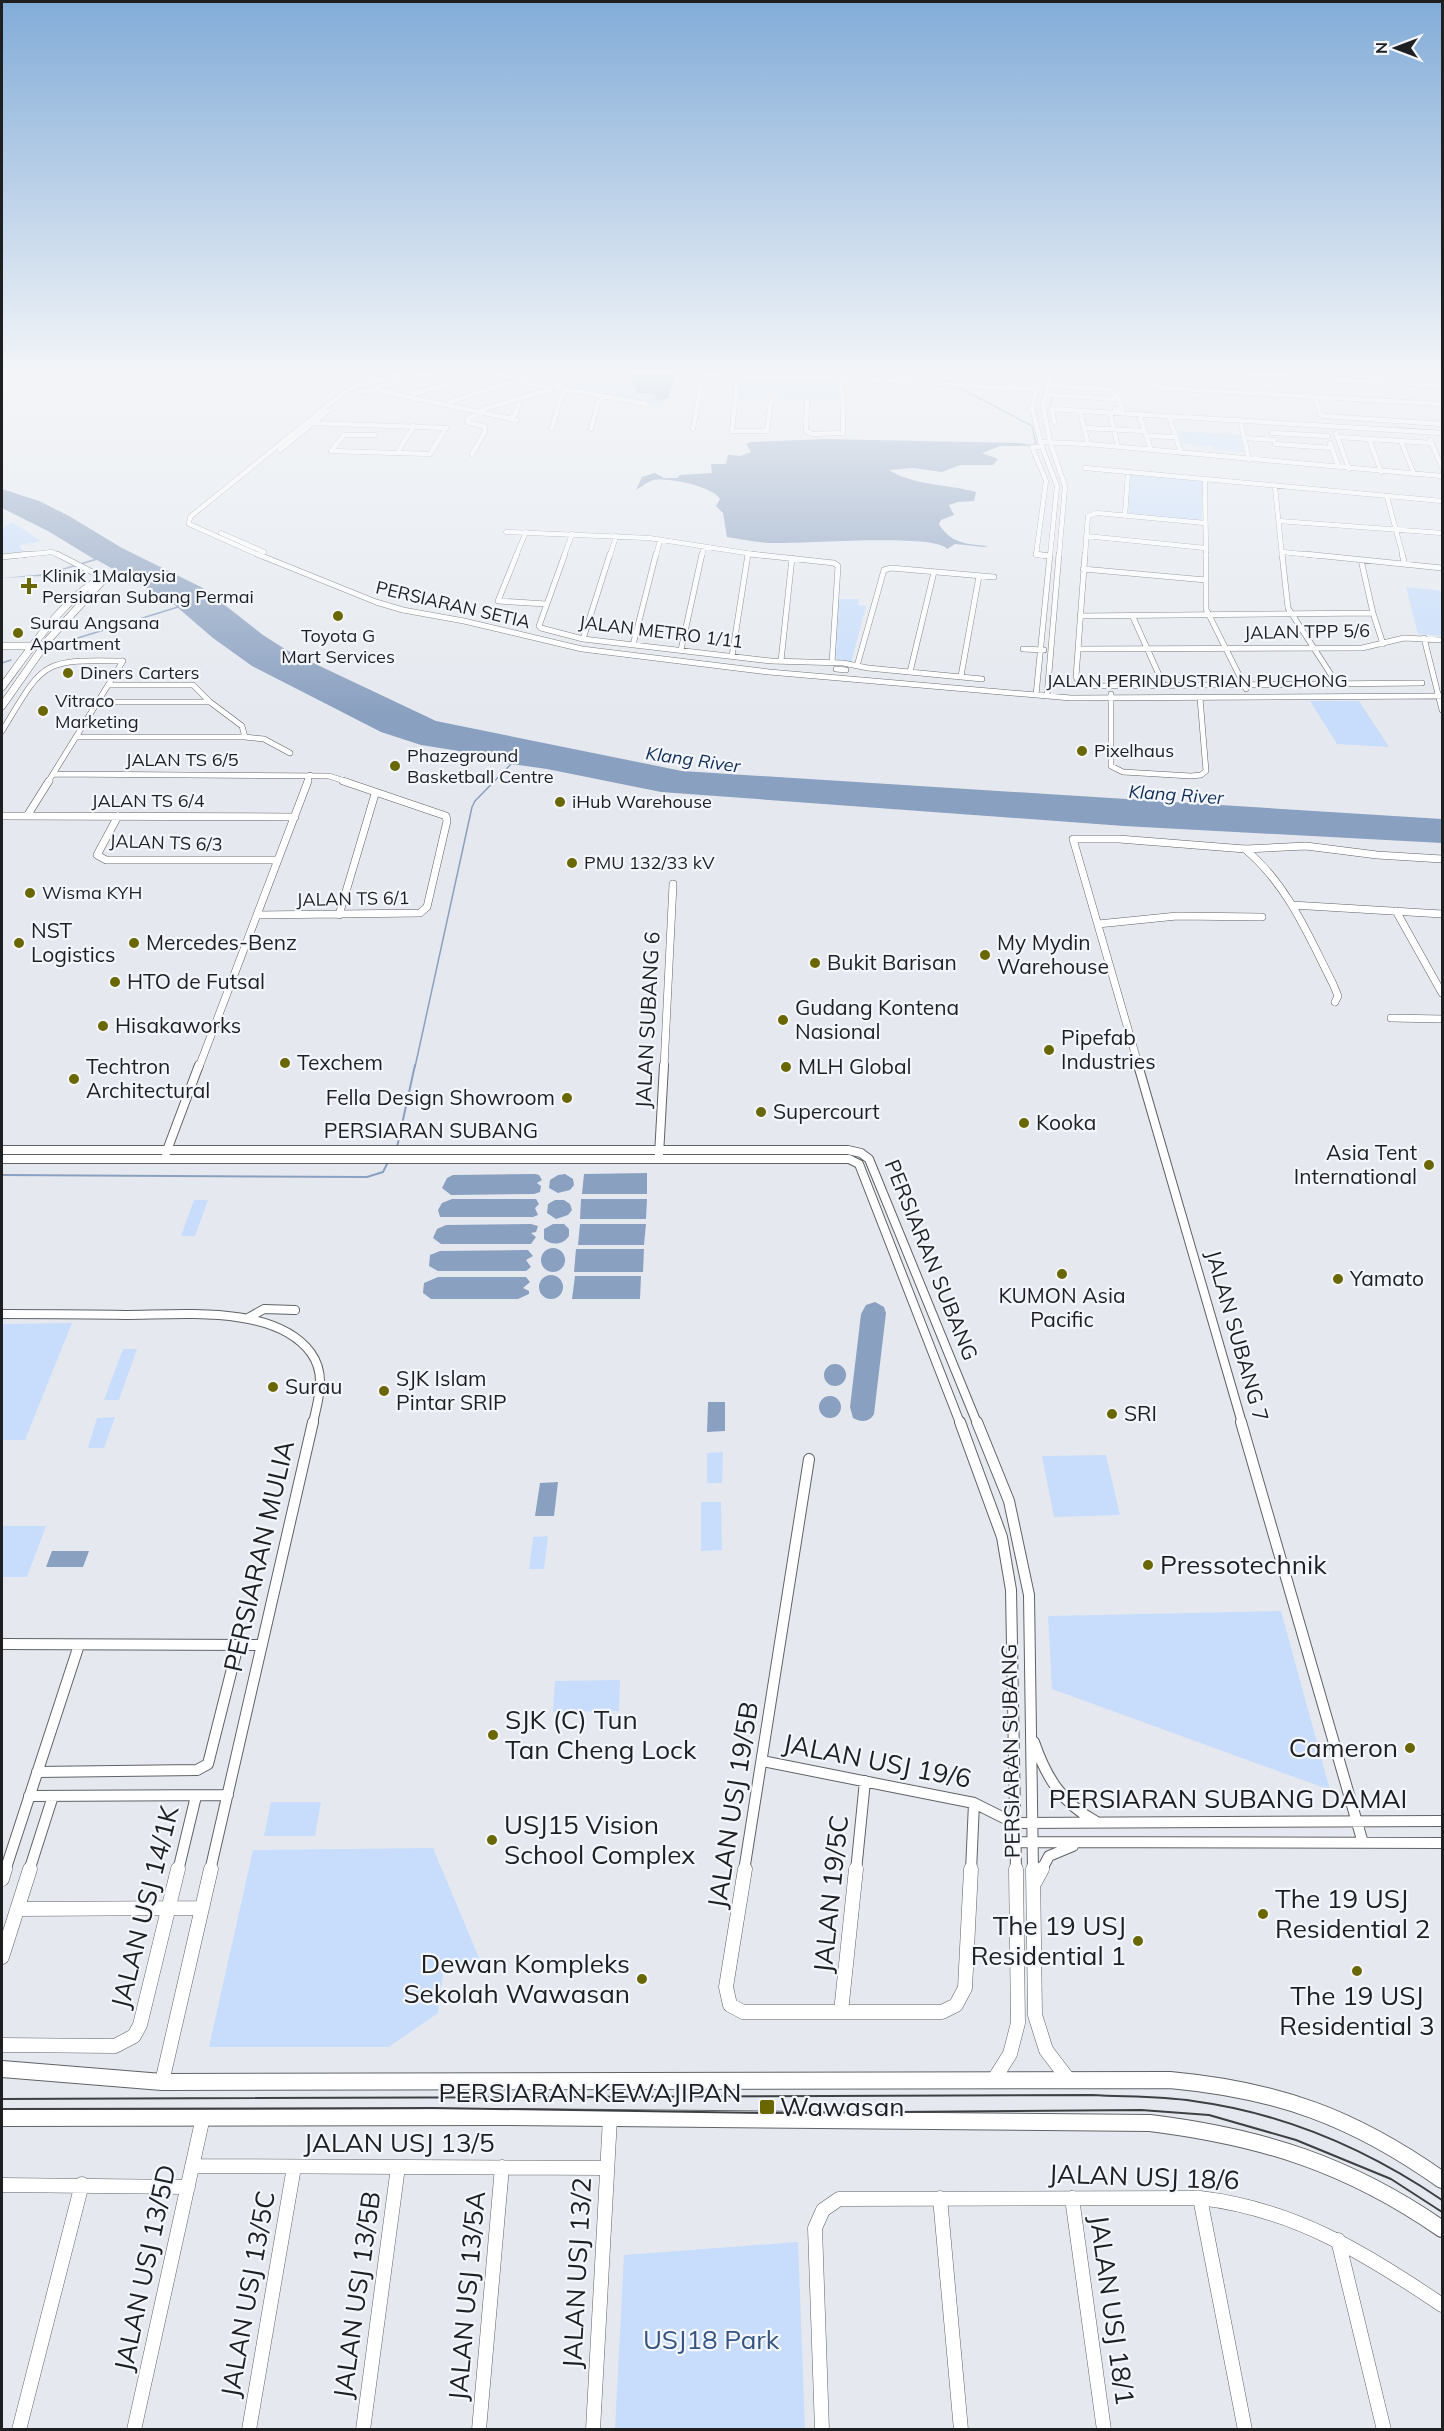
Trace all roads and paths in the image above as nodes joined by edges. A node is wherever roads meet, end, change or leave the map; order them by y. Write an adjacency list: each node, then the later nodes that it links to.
1 (228, 487): 14 (street)
2 (236, 487): 13 (street)
3 (1045, 487): 31 (street)
4 (1056, 487): 31 (street)
5 (1065, 487): 34 (street)
6 (1127, 487): 12 (street)
7 (1205, 487): 16 (street)
8 (1275, 487): 15 (street)
9 (1280, 487): 10 (street)
10 (1387, 497): 11 (street); 17 (street)
11 (1443, 501)
12 (1125, 515): 16 (street); 23 (street)
13 (196, 520): 14 (street); 69 (street, PERSIARAN SETIA)
14 (188, 521): 69 (street, PERSIARAN SETIA)
15 (1279, 521): 17 (street); 27 (street)
16 (1205, 523): 26 (street)
17 (1396, 530): 20 (street); 35 (street)
18 (506, 532): 19 (street)
19 (526, 532): 21 (street); 43 (street)
20 (1443, 533)
21 (572, 534): 22 (street); 43 (street, JALAN METRO 1/11)
22 (616, 536): 24 (street); 51 (street)
23 (1086, 536): 26 (street); 37 (street)
24 (660, 540): 25 (street); 54 (street)
25 (704, 547): 28 (street); 61 (street)
26 (1205, 548): 42 (street)
27 (1283, 552): 33 (street); 45 (street)
28 (748, 554): 30 (street); 65 (street)
29 (2, 557): 40 (street)
30 (792, 558): 66 (street); 69 (street)
31 (1049, 559): 32 (street); 34 (street); 62 (street)
32 (1036, 560)
33 (1361, 560): 35 (street); 44 (street)
34 (1058, 562): 64 (street)
35 (1405, 565): 36 (street)
36 (1443, 568)
37 (1083, 569): 42 (street); 48 (street)
38 (934, 572): 39 (street); 67 (street); 70 (street)
39 (980, 576): 41 (street); 71 (street)
40 (102, 577): 49 (main road); 55 (main road)
41 (994, 577)
42 (1206, 580): 47 (street)
43 (546, 604): 51 (street, JALAN METRO 1/11)
44 (1372, 613): 45 (street); 53 (street)
45 (1291, 614): 47 (street); 59 (street)
46 (1131, 615): 47 (street); 48 (street); 60 (street)
47 (1208, 615): 58 (street)
48 (1080, 616): 63 (street)
49 (45, 632): 55 (main road); 56 (main road)
50 (1424, 638): 52 (street, JALAN TPP 5/6); 53 (street, JALAN TPP 5/6); 74 (street)
51 (584, 639): 54 (street, JALAN METRO 1/11)
52 (1443, 640)
53 (1383, 644): 59 (street, JALAN TPP 5/6)
54 (633, 645): 61 (street, JALAN METRO 1/11)
55 (37, 647): 56 (main road); 68 (main road); 85 (main road)
56 (3, 648): 68 (main road)
57 (1023, 648): 62 (street)
58 (1225, 648): 59 (street, JALAN TPP 5/6); 60 (street, JALAN TPP 5/6); 77 (street)
59 (1312, 648): 75 (street)
60 (1146, 649): 63 (street, JALAN TPP 5/6); 78 (street)
61 (681, 650): 65 (street, JALAN METRO 1/11)
62 (1041, 650): 64 (street); 80 (street)
63 (1078, 650): 78 (street)
64 (1051, 651): 81 (street)
65 (732, 656): 66 (street, JALAN METRO 1/11)
66 (781, 662): 69 (street, JALAN METRO 1/11)
67 (856, 666): 69 (street); 70 (street)
68 (18, 667): 79 (main road)
69 (840, 669): 80 (street, JALAN PERINDUSTRIAN PUCHONG)
70 (910, 672): 71 (street)
71 (961, 676): 72 (street)
72 (982, 678)
73 (1422, 683): 75 (street)
74 (1439, 683): 82 (street)
75 (1336, 684): 77 (street)
76 (109, 685): 87 (street); 88 (street); 91 (street)
77 (1244, 685): 78 (street); 83 (street)
78 (1164, 686)
79 (2, 687)
80 (1036, 692): 81 (street, JALAN PERINDUSTRIAN PUCHONG)
81 (1048, 692): 84 (street, JALAN PERINDUSTRIAN PUCHONG)
82 (1441, 694): 83 (street, JALAN PERINDUSTRIAN PUCHONG); 90 (street)
83 (1250, 695): 84 (street, JALAN PERINDUSTRIAN PUCHONG); 86 (street, JALAN PERINDUSTRIAN PUCHONG)
84 (1111, 696): 86 (street, JALAN PERINDUSTRIAN PUCHONG); 86 (street)
85 (4, 698): 89 (main road)
86 (1200, 698)
87 (98, 702): 88 (street); 92 (street)
88 (210, 702): 93 (street)
89 (2, 706)
90 (1442, 706)
91 (2, 731)
92 (77, 737): 93 (street); 95 (street)
93 (245, 737): 94 (street)
94 (290, 753)
95 (53, 774): 96 (street, JALAN TS 6/5); 99 (street)
96 (310, 775): 97 (street, JALAN TS 6/1); 101 (street)
97 (375, 794): 110 (street); 110 (street, JALAN TS 6/1)
98 (2, 816): 99 (street, JALAN TS 6/4)
99 (27, 816): 100 (street, JALAN TS 6/4)
100 (118, 816): 101 (street, JALAN TS 6/4); 104 (street, JALAN TS 6/3)
101 (294, 817): 104 (street)
102 (1245, 849): 103 (street); 106 (street); 112 (street, JALAN SUBANG 7)
103 (1443, 859)
104 (278, 860): 109 (street)
105 (673, 884): 119 (street, JALAN SUBANG 6)
106 (1292, 905): 107 (street); 114 (street)
107 (1396, 911): 108 (street); 113 (street)
108 (1443, 914)
109 (257, 915): 110 (street, JALAN TS 6/1); 118 (street)
110 (339, 915)
111 (1262, 917): 112 (street)
112 (1098, 924): 141 (street, JALAN SUBANG 7)
113 (1443, 993)
114 (1335, 1002)
115 (1391, 1018): 116 (street)
116 (1443, 1019)
117 (2, 1150): 118 (street, PERSIARAN SUBANG)
118 (168, 1150): 119 (street, PERSIARAN SUBANG); 121 (street)
119 (659, 1155): 121 (street, PERSIARAN SUBANG); 126 (street, PERSIARAN SUBANG); 127 (street, PERSIARAN SUBANG)
120 (2, 1159): 121 (street, PERSIARAN SUBANG)
121 (164, 1159)
122 (295, 1310): 124 (street)
123 (2, 1314): 124 (street, PERSIARAN MULIA)
124 (248, 1318): 131 (street, PERSIARAN MULIA)
125 (809, 1459): 133 (street, JALAN USJ 19/5B)
126 (1000, 1480): 127 (street); 132 (street, PERSIARAN SUBANG)
127 (984, 1484): 144 (street, PERSIARAN SUBANG)
128 (2, 1644): 129 (street)
129 (79, 1645): 130 (street); 134 (street)
130 (238, 1645): 131 (street); 134 (street)
131 (262, 1645): 139 (street, PERSIARAN MULIA)
132 (1031, 1733): 143 (street); 145 (street, PERSIARAN SUBANG)
133 (762, 1761): 135 (street, JALAN USJ 19/6); 157 (street, JALAN USJ 19/5B)
134 (37, 1772): 136 (street)
135 (865, 1781): 140 (street, JALAN USJ 19/6); 157 (street, JALAN 19/5C)
136 (29, 1796): 137 (street); 151 (street)
137 (53, 1796): 138 (street); 155 (street)
138 (196, 1796): 139 (street); 153 (street, JALAN USJ 14/1K)
139 (228, 1796): 154 (street, PERSIARAN MULIA)
140 (974, 1803): 144 (street, JALAN USJ 19/6); 157 (street)
141 (1356, 1821): 142 (street, PERSIARAN SUBANG DAMAI); 143 (street, PERSIARAN SUBANG DAMAI); 149 (street, JALAN SUBANG 7)
142 (1443, 1821)
143 (1099, 1822): 145 (street, PERSIARAN SUBANG DAMAI)
144 (1014, 1823): 145 (street, PERSIARAN SUBANG DAMAI); 146 (street, PERSIARAN SUBANG)
145 (1032, 1823): 147 (street, PERSIARAN SUBANG)
146 (1014, 1842): 147 (street, PERSIARAN SUBANG DAMAI); 161 (street, PERSIARAN SUBANG)
147 (1032, 1842): 148 (street, PERSIARAN SUBANG DAMAI); 152 (street, PERSIARAN SUBANG)
148 (1088, 1842): 149 (street, PERSIARAN SUBANG DAMAI); 152 (street)
149 (1363, 1842): 150 (street, PERSIARAN SUBANG DAMAI)
150 (1443, 1843)
151 (2, 1879)
152 (1032, 1894): 160 (street, PERSIARAN SUBANG)
153 (168, 1908): 154 (street); 155 (street); 158 (street, JALAN USJ 14/1K)
154 (202, 1908): 162 (street, PERSIARAN MULIA)
155 (17, 1909): 156 (street)
156 (2, 1957)
157 (841, 2012)
158 (2, 2045)
159 (2, 2069): 162 (main road, PERSIARAN KEWAJIPAN)
160 (1068, 2079): 161 (main road, PERSIARAN KEWAJIPAN); 171 (main road, PERSIARAN KEWAJIPAN)
161 (993, 2081): 162 (main road, PERSIARAN KEWAJIPAN)
162 (162, 2082)
163 (203, 2117): 164 (main road, PERSIARAN KEWAJIPAN); 165 (main road, PERSIARAN KEWAJIPAN); 166 (street, JALAN USJ 13/5D)
164 (2, 2118)
165 (610, 2118): 170 (street, JALAN USJ 13/2); 178 (main road, PERSIARAN KEWAJIPAN)
166 (192, 2166): 167 (street, JALAN USJ 13/5); 174 (street, JALAN USJ 13/5D)
167 (294, 2167): 168 (street, JALAN USJ 13/5); 183 (street, JALAN USJ 13/5C)
168 (398, 2167): 169 (street, JALAN USJ 13/5); 184 (street, JALAN USJ 13/5B)
169 (502, 2168): 170 (street, JALAN USJ 13/5); 185 (street, JALAN USJ 13/5A)
170 (606, 2168): 186 (street, JALAN USJ 13/2)
171 (1440, 2175)
172 (82, 2184): 173 (street); 174 (street); 181 (street)
173 (2, 2186)
174 (188, 2187): 182 (street, JALAN USJ 13/5D)
175 (940, 2198): 176 (street, JALAN USJ 18/6); 187 (street, JALAN USJ 18/6); 188 (street)
176 (1072, 2198): 177 (street, JALAN USJ 18/6); 189 (street, JALAN USJ 18/1)
177 (1200, 2198): 179 (street, JALAN USJ 18/6); 190 (street)
178 (1443, 2229)
179 (1338, 2240): 180 (street, JALAN USJ 18/6); 191 (street)
180 (1443, 2305)
181 (19, 2430)
182 (134, 2430)
183 (249, 2430)
184 (363, 2430)
185 (479, 2430)
186 (593, 2430)
187 (822, 2430)
188 (961, 2430)
189 (1104, 2430)
190 (1245, 2430)
191 (1384, 2430)

